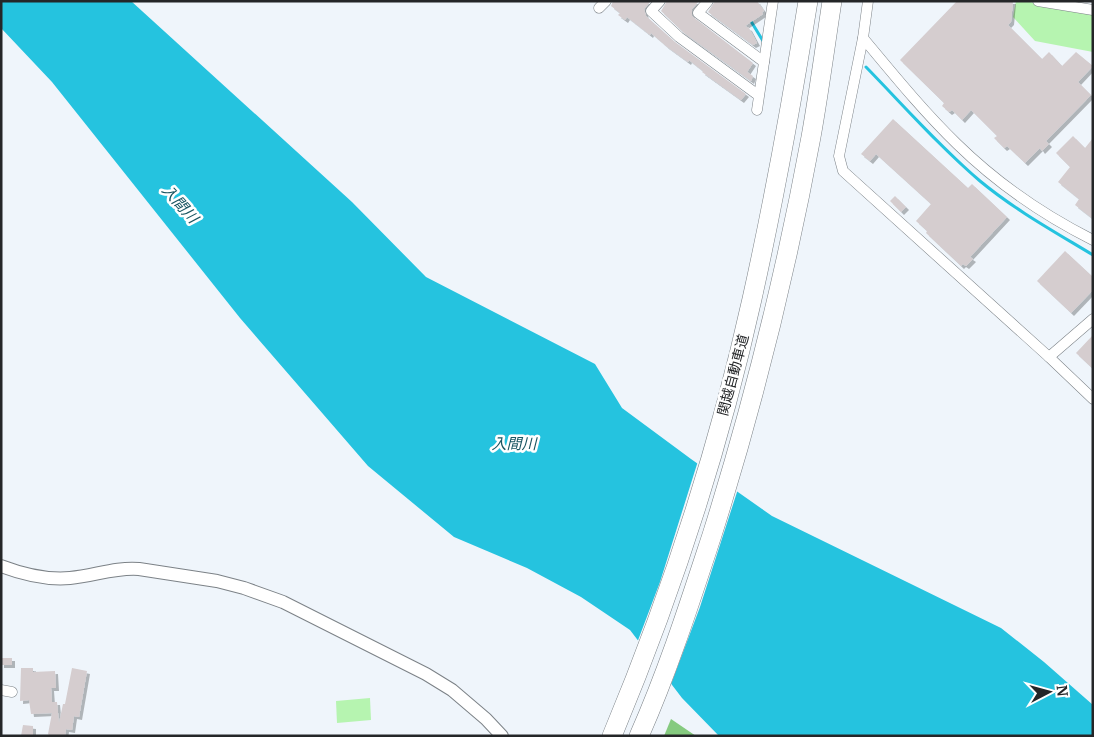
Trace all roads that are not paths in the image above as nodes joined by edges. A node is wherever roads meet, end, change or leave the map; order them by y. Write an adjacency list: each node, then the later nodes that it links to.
1 (660, 1): 11 (street)
2 (708, 1): 10 (street)
3 (773, 1): 10 (street)
4 (808, 1): 21 (highway, 関越自動車道)
5 (832, 1): 22 (highway, 関越自動車道)
6 (868, 1): 9 (street)
7 (1038, 1): 8 (street)
8 (1093, 10)
9 (863, 38): 13 (street); 15 (street)
10 (764, 62): 11 (street)
11 (758, 95): 12 (street)
12 (757, 110)
13 (1093, 240)
14 (1093, 319): 15 (street)
15 (1049, 357): 16 (street)
16 (1093, 399)
17 (1, 566): 20 (street)
18 (1, 690): 19 (street)
19 (12, 692)
20 (502, 736)
21 (612, 736)
22 (638, 736)

